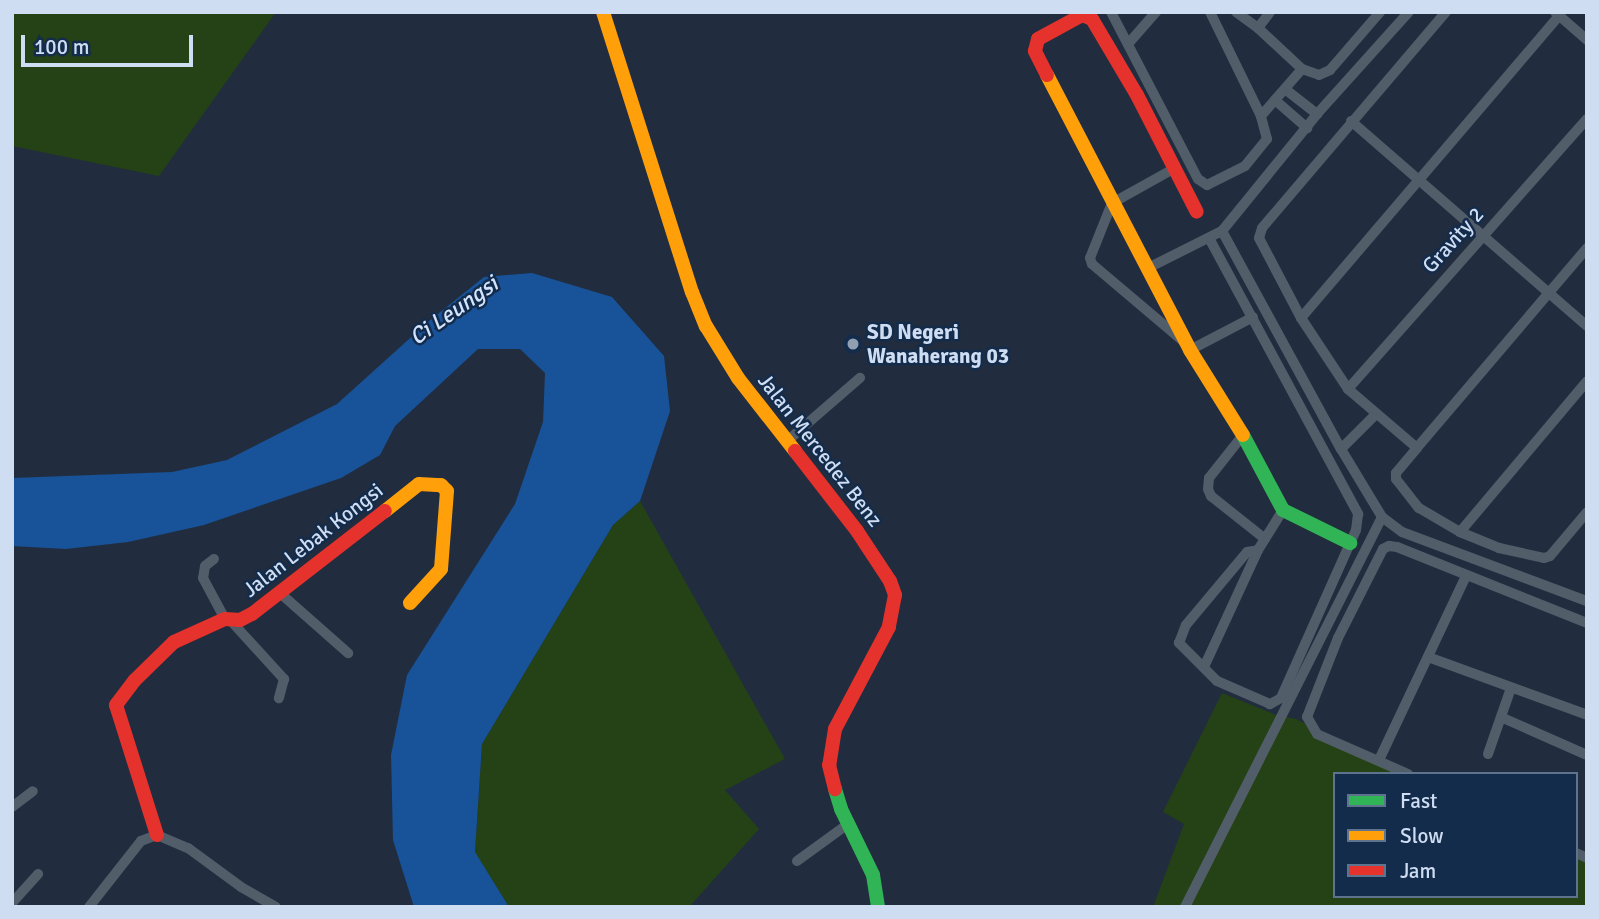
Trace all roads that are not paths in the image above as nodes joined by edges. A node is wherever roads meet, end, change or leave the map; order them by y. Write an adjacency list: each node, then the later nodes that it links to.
1 (603, 12): 41 (street, Jalan Mercedez Benz)
2 (1111, 12): 13 (street)
3 (1156, 12): 13 (street)
4 (1210, 12): 18 (street)
5 (1236, 12): 11 (street)
6 (1270, 12): 11 (street)
7 (1380, 12): 14 (street)
8 (1409, 12): 17 (street)
9 (1446, 12): 20 (street)
10 (1557, 14): 12 (street); 23 (street)
11 (1258, 28): 14 (street)
12 (1587, 40)
13 (1128, 44): 18 (street)
14 (1302, 69): 15 (street)
15 (1285, 89): 16 (street); 17 (street)
16 (1275, 100): 18 (street); 21 (street)
17 (1317, 114): 21 (street)
18 (1261, 116)
19 (1587, 119): 27 (street, Gravity 2)
20 (1351, 121): 23 (street); 33 (street)
21 (1307, 128): 26 (street)
22 (1175, 168): 24 (street); 24 (street); 25 (street)
23 (1419, 180): 27 (street); 33 (street)
24 (1112, 203): 30 (street); 35 (street)
25 (1196, 212)
26 (1222, 231): 28 (street); 43 (street)
27 (1483, 236): 31 (street); 38 (street, Gravity 2)
28 (1209, 238): 30 (street); 32 (street)
29 (1587, 248): 31 (street)
30 (1148, 268): 35 (street)
31 (1549, 293): 34 (street); 42 (street)
32 (1253, 317): 35 (street); 49 (street)
33 (1301, 318): 38 (street)
34 (1587, 326)
35 (1189, 347): 40 (street)
36 (860, 378): 41 (street)
37 (1587, 381): 47 (street)
38 (1349, 389): 39 (street)
39 (1376, 414): 42 (street); 43 (street)
40 (1243, 435): 44 (street); 48 (street)
41 (786, 442): 71 (street, Jalan Mercedez Benz)
42 (1417, 448): 47 (street)
43 (1341, 449): 46 (street)
44 (1283, 510): 48 (street); 49 (street)
45 (1587, 512): 47 (street)
46 (1382, 517): 54 (street); 79 (street)
47 (1460, 532)
48 (1265, 539): 50 (street)
49 (1350, 543): 60 (street)
50 (1258, 550): 60 (street); 60 (street)
51 (214, 559): 56 (street)
52 (1466, 576): 57 (street); 59 (street); 67 (street)
53 (280, 593): 55 (street, Jalan Lebak Kongsi); 56 (street, Jalan Lebak Kongsi); 58 (street)
54 (1587, 601)
55 (410, 603)
56 (228, 620): 62 (street); 72 (street, Jalan Lebak Kongsi)
57 (1587, 622)
58 (348, 653)
59 (1428, 657): 61 (street); 67 (street)
60 (1204, 667)
61 (1511, 688): 63 (street); 64 (street)
62 (279, 698)
63 (1586, 712)
64 (1503, 718): 65 (street); 66 (street)
65 (1488, 754)
66 (1587, 755)
67 (1379, 760): 68 (street)
68 (1404, 772)
69 (33, 791): 70 (street)
70 (12, 807)
71 (848, 824): 73 (street); 78 (street, Jalan Mercedez Benz)
72 (157, 835): 76 (street); 77 (street)
73 (797, 861)
74 (38, 874): 75 (street)
75 (12, 903)
76 (89, 907)
77 (276, 907)
78 (878, 907)
79 (1185, 907)

